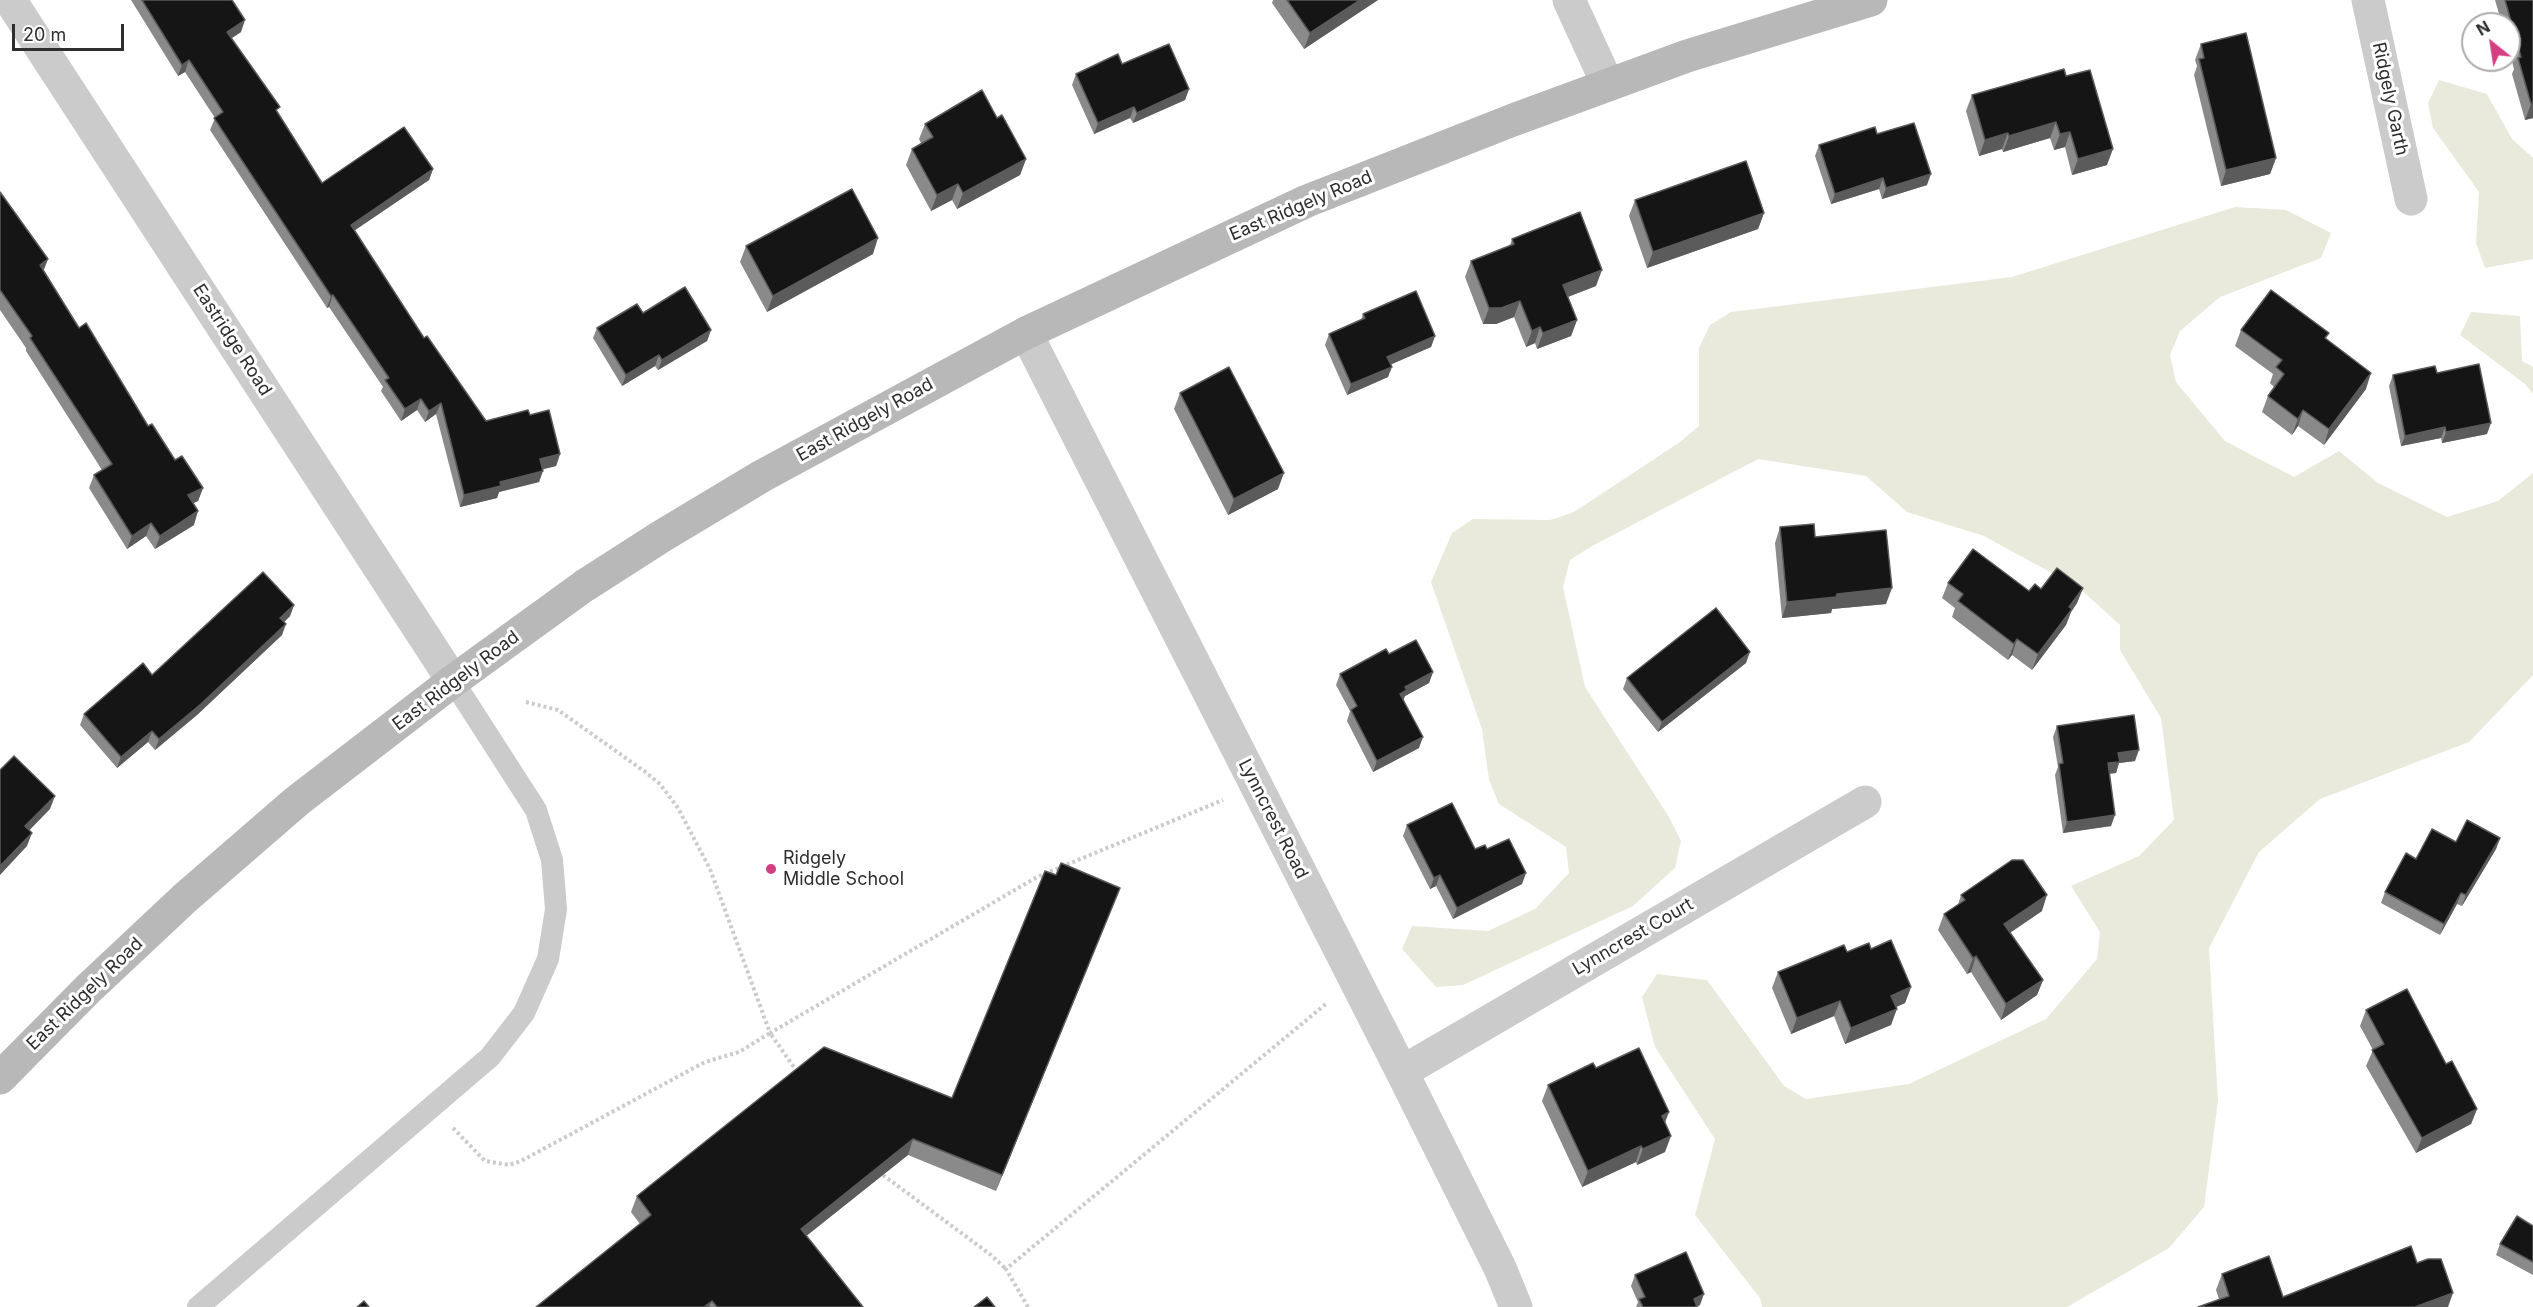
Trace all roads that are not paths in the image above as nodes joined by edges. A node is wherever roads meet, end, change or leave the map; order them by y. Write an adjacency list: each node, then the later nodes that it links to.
1 (10, 0): 8 (street, Eastridge Road)
2 (1569, 0): 5 (street)
3 (1870, 0): 5 (street, East Ridgely Road)
4 (2368, 0): 6 (street, Ridgely Garth)
5 (1608, 85): 7 (street, East Ridgely Road)
6 (2411, 199)
7 (1026, 333): 8 (street, East Ridgely Road); 10 (street, Lynncrest Road)
8 (453, 681): 11 (street, East Ridgely Road); 12 (lane)
9 (1865, 802): 10 (street, Lynncrest Court)
10 (1402, 1072): 13 (street, Lynncrest Road)
11 (0, 1078)
12 (198, 1307)
13 (1516, 1307)

